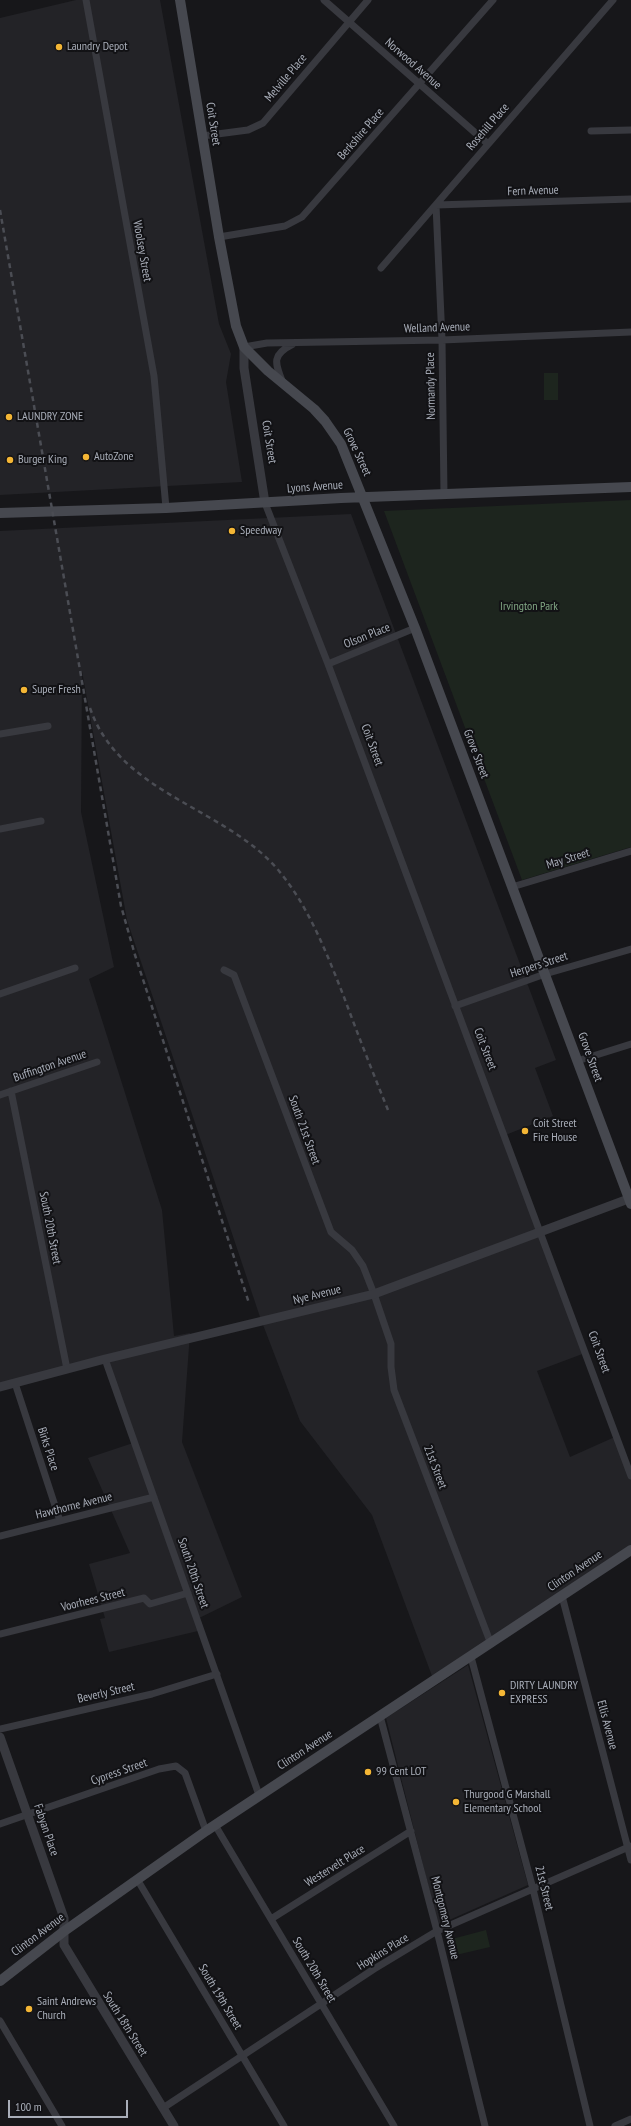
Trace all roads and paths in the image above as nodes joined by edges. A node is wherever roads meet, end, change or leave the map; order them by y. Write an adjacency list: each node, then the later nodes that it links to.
1 (86, 0): 26 (street, Woolsey Street)
2 (180, 0): 11 (main road, Coit Street)
3 (324, 0): 7 (street, Norwood Avenue)
4 (368, 0): 7 (street, Melville Place)
5 (493, 0): 8 (street, Berkshire Place)
6 (613, 0): 12 (street, Rosehill Place)
7 (349, 22): 8 (street, Norwood Avenue); 11 (street, Melville Place)
8 (420, 84): 12 (street, Norwood Avenue); 15 (street, Berkshire Place)
9 (631, 130): 10 (street)
10 (591, 131)
11 (202, 136): 15 (main road, Coit Street)
12 (488, 144): 14 (street, Rosehill Place)
13 (631, 199): 14 (street, Fern Avenue)
14 (436, 205): 16 (street, Rosehill Place); 18 (street, Normandy Place)
15 (219, 238): 20 (main road, Coit Street)
16 (381, 268)
17 (631, 332): 18 (street, Welland Avenue)
18 (442, 340): 19 (street, Welland Avenue); 23 (street, Normandy Place)
19 (296, 342): 20 (street, Welland Avenue); 21 (street)
20 (244, 347): 21 (main road, Grove Street); 25 (street, Coit Street)
21 (284, 385): 24 (main road, Grove Street)
22 (631, 487): 23 (main road, Lyons Avenue)
23 (444, 494): 24 (main road, Lyons Avenue)
24 (363, 497): 25 (main road, Lyons Avenue); 28 (main road, Grove Street)
25 (265, 503): 26 (main road, Lyons Avenue); 29 (street, Coit Street)
26 (166, 508): 27 (main road, Lyons Avenue)
27 (0, 513)
28 (415, 628): 29 (street, Olson Place); 35 (main road, Grove Street)
29 (328, 664): 41 (street, Coit Street)
30 (48, 726): 31 (street)
31 (0, 734)
32 (41, 821): 33 (street)
33 (0, 829)
34 (631, 851): 35 (street, May Street)
35 (512, 887): 39 (main road, Grove Street)
36 (631, 949): 39 (street, Herpers Street)
37 (74, 968): 40 (street)
38 (224, 970): 49 (street, South 21st Street)
39 (545, 974): 41 (street, Herpers Street); 43 (main road, Grove Street)
40 (0, 994)
41 (455, 1006): 48 (street, Coit Street)
42 (631, 1044): 43 (street)
43 (577, 1061): 47 (main road, Grove Street)
44 (97, 1062): 45 (street, Buffington Avenue)
45 (11, 1091): 46 (street, Buffington Avenue); 51 (street, South 20th Street)
46 (0, 1095)
47 (630, 1200): 48 (street, Nye Avenue)
48 (540, 1232): 49 (street, Nye Avenue); 54 (street, Coit Street)
49 (374, 1294): 50 (street, Nye Avenue); 62 (street, 21st Street)
50 (105, 1359): 51 (street, Nye Avenue); 55 (street, South 20th Street)
51 (68, 1369): 52 (street, Nye Avenue)
52 (15, 1383): 53 (street, Nye Avenue); 56 (street, Birks Place)
53 (0, 1387)
54 (631, 1476)
55 (154, 1496): 56 (street, Hawthorne Avenue); 59 (street, South 20th Street)
56 (60, 1521): 57 (street, Hawthorne Avenue)
57 (0, 1536)
58 (631, 1550): 60 (main road, Clinton Avenue)
59 (188, 1593): 61 (street, Voorhees Street); 64 (street, South 20th Street)
60 (562, 1596): 62 (main road, Clinton Avenue); 74 (street, Ellis Avenue)
61 (0, 1634)
62 (491, 1644): 63 (main road, Clinton Avenue)
63 (471, 1657): 65 (main road, Clinton Avenue); 77 (street, 21st Street)
64 (216, 1674): 66 (street, Beverly Street); 68 (street, South 20th Street)
65 (380, 1716): 68 (main road, Clinton Avenue); 73 (street, Montgomery Avenue)
66 (0, 1728)
67 (0, 1737): 69 (street, Fabyan Place)
68 (259, 1795): 71 (main road, Clinton Avenue)
69 (27, 1815): 70 (street, Cypress Street); 72 (street, Cypress Street); 80 (street, Fabyan Place)
70 (0, 1824)
71 (216, 1825): 72 (main road, Clinton Avenue); 78 (street, South 20th Street)
72 (206, 1831): 76 (main road, Clinton Avenue)
73 (411, 1831): 78 (street, Westervelt Place); 79 (street, Montgomery Avenue)
74 (629, 1846): 75 (street, Ellis Avenue); 77 (street, Hopkins Place)
75 (631, 1860)
76 (138, 1879): 80 (main road, Clinton Avenue); 84 (street, South 19th Street)
77 (533, 1889): 79 (street, Hopkins Place); 92 (street, 21st Street)
78 (271, 1919): 82 (street, South 20th Street)
79 (437, 1931): 82 (street, Hopkins Place); 91 (street, Montgomery Avenue)
80 (63, 1932): 81 (main road, Clinton Avenue); 85 (street, South 18th Street)
81 (0, 1981)
82 (322, 2004): 84 (street, Hopkins Place); 90 (street, South 20th Street)
83 (0, 2021): 87 (street)
84 (242, 2056): 85 (street, Hopkins Place); 89 (street, South 19th Street)
85 (163, 2108): 88 (street, South 18th Street)
86 (631, 2119): 93 (street)
87 (62, 2126)
88 (174, 2126)
89 (284, 2126)
90 (394, 2126)
91 (485, 2126)
92 (590, 2126)
93 (615, 2126)

